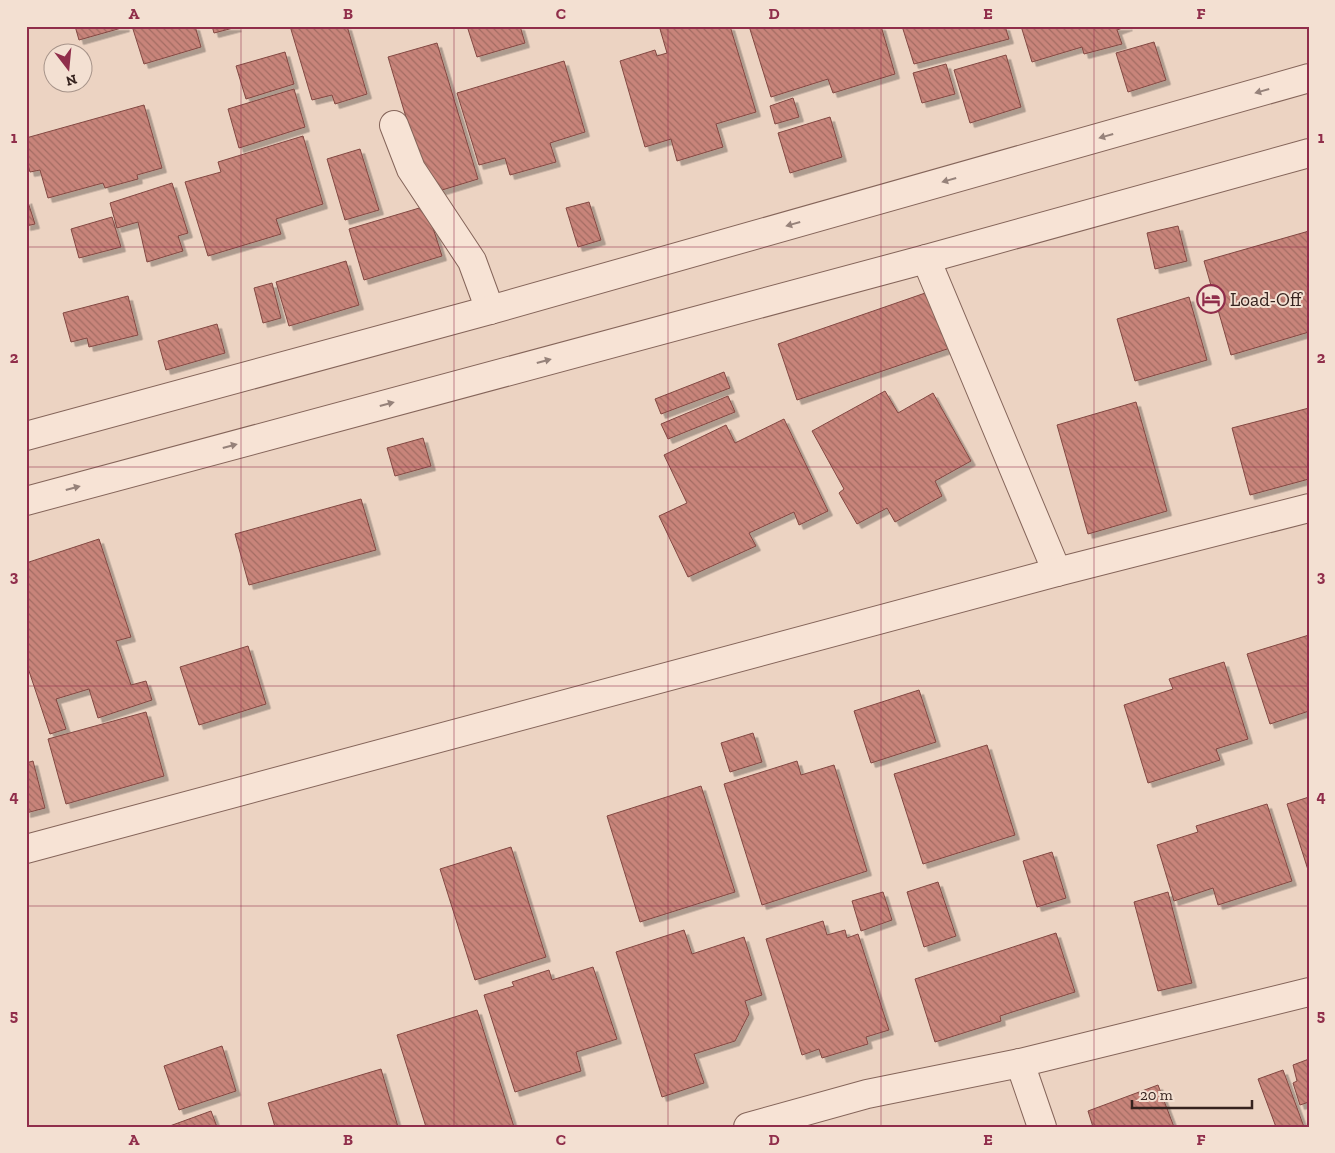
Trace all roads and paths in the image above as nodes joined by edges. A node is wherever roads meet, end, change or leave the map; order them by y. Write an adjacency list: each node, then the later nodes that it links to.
1 (1309, 78): 5 (street, one-way to 5)
2 (394, 125): 5 (street)
3 (1309, 153): 4 (street)
4 (926, 259): 7 (street, one-way to 4); 9 (street)
5 (490, 310): 6 (street)
6 (26, 436)
7 (26, 500)
8 (1309, 508): 9 (street)
9 (1057, 572): 10 (street)
10 (26, 849)
11 (1309, 992): 12 (street)
12 (1020, 1063): 13 (street); 14 (street)
13 (748, 1127)
14 (1042, 1127)

